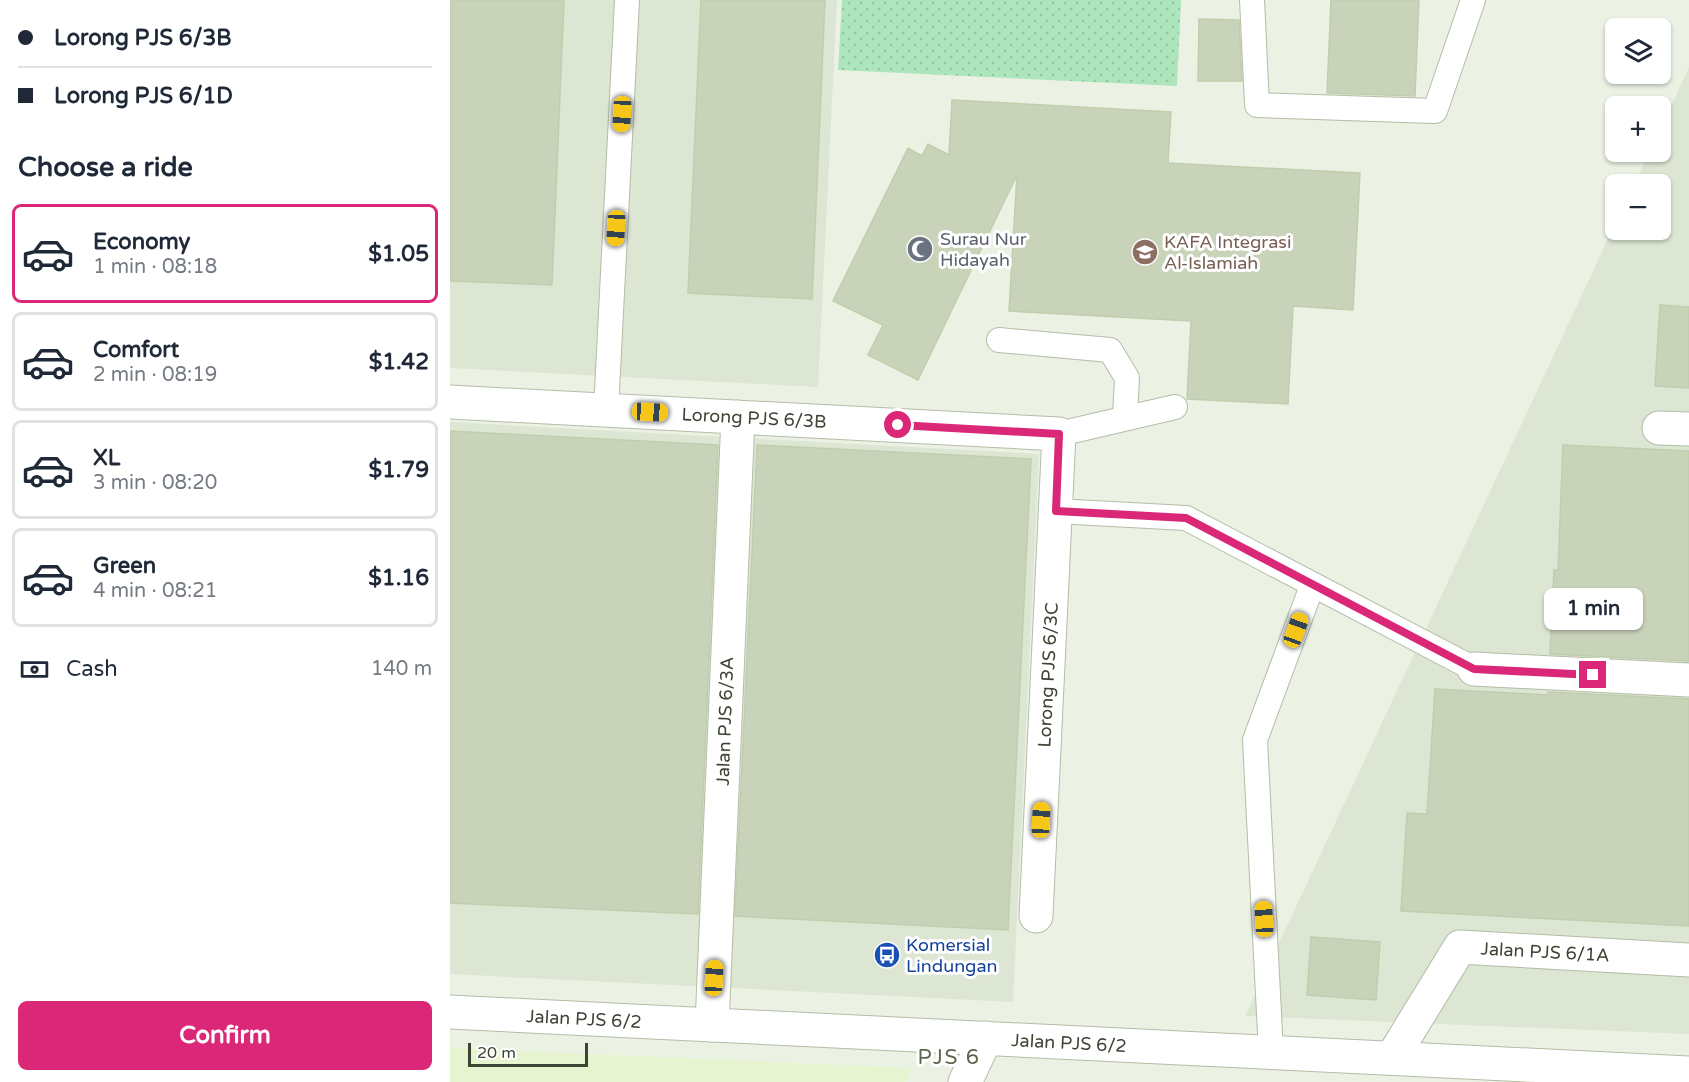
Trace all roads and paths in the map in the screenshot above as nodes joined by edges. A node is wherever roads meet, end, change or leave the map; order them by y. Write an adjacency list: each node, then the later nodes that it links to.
1 (627, 0): 7 (lane)
2 (1252, 0): 3 (lane)
3 (1473, 0)
4 (999, 340): 9 (lane)
5 (450, 402): 7 (street, Lorong PJS 6/3B)
6 (1175, 408): 9 (lane)
7 (606, 410): 8 (street, Lorong PJS 6/3B)
8 (738, 417): 10 (street, Lorong PJS 6/3B); 18 (street, Jalan PJS 6/3A)
9 (1125, 417): 10 (lane)
10 (1059, 434): 11 (street, Lorong PJS 6/3C)
11 (1056, 511): 12 (lane); 15 (street, Lorong PJS 6/3C)
12 (1312, 586): 13 (lane); 20 (lane)
13 (1474, 669): 14 (street)
14 (1689, 680)
15 (1036, 916)
16 (1689, 960): 21 (street, Jalan PJS 6/1A)
17 (450, 1012): 18 (street, Jalan PJS 6/2)
18 (711, 1025): 19 (street, Jalan PJS 6/2)
19 (986, 1038): 20 (street, Jalan PJS 6/2); 23 (street)
20 (1271, 1053): 21 (street, Jalan PJS 6/2)
21 (1392, 1058): 22 (street, Jalan PJS 6/2)
22 (1689, 1073)
23 (965, 1082)

